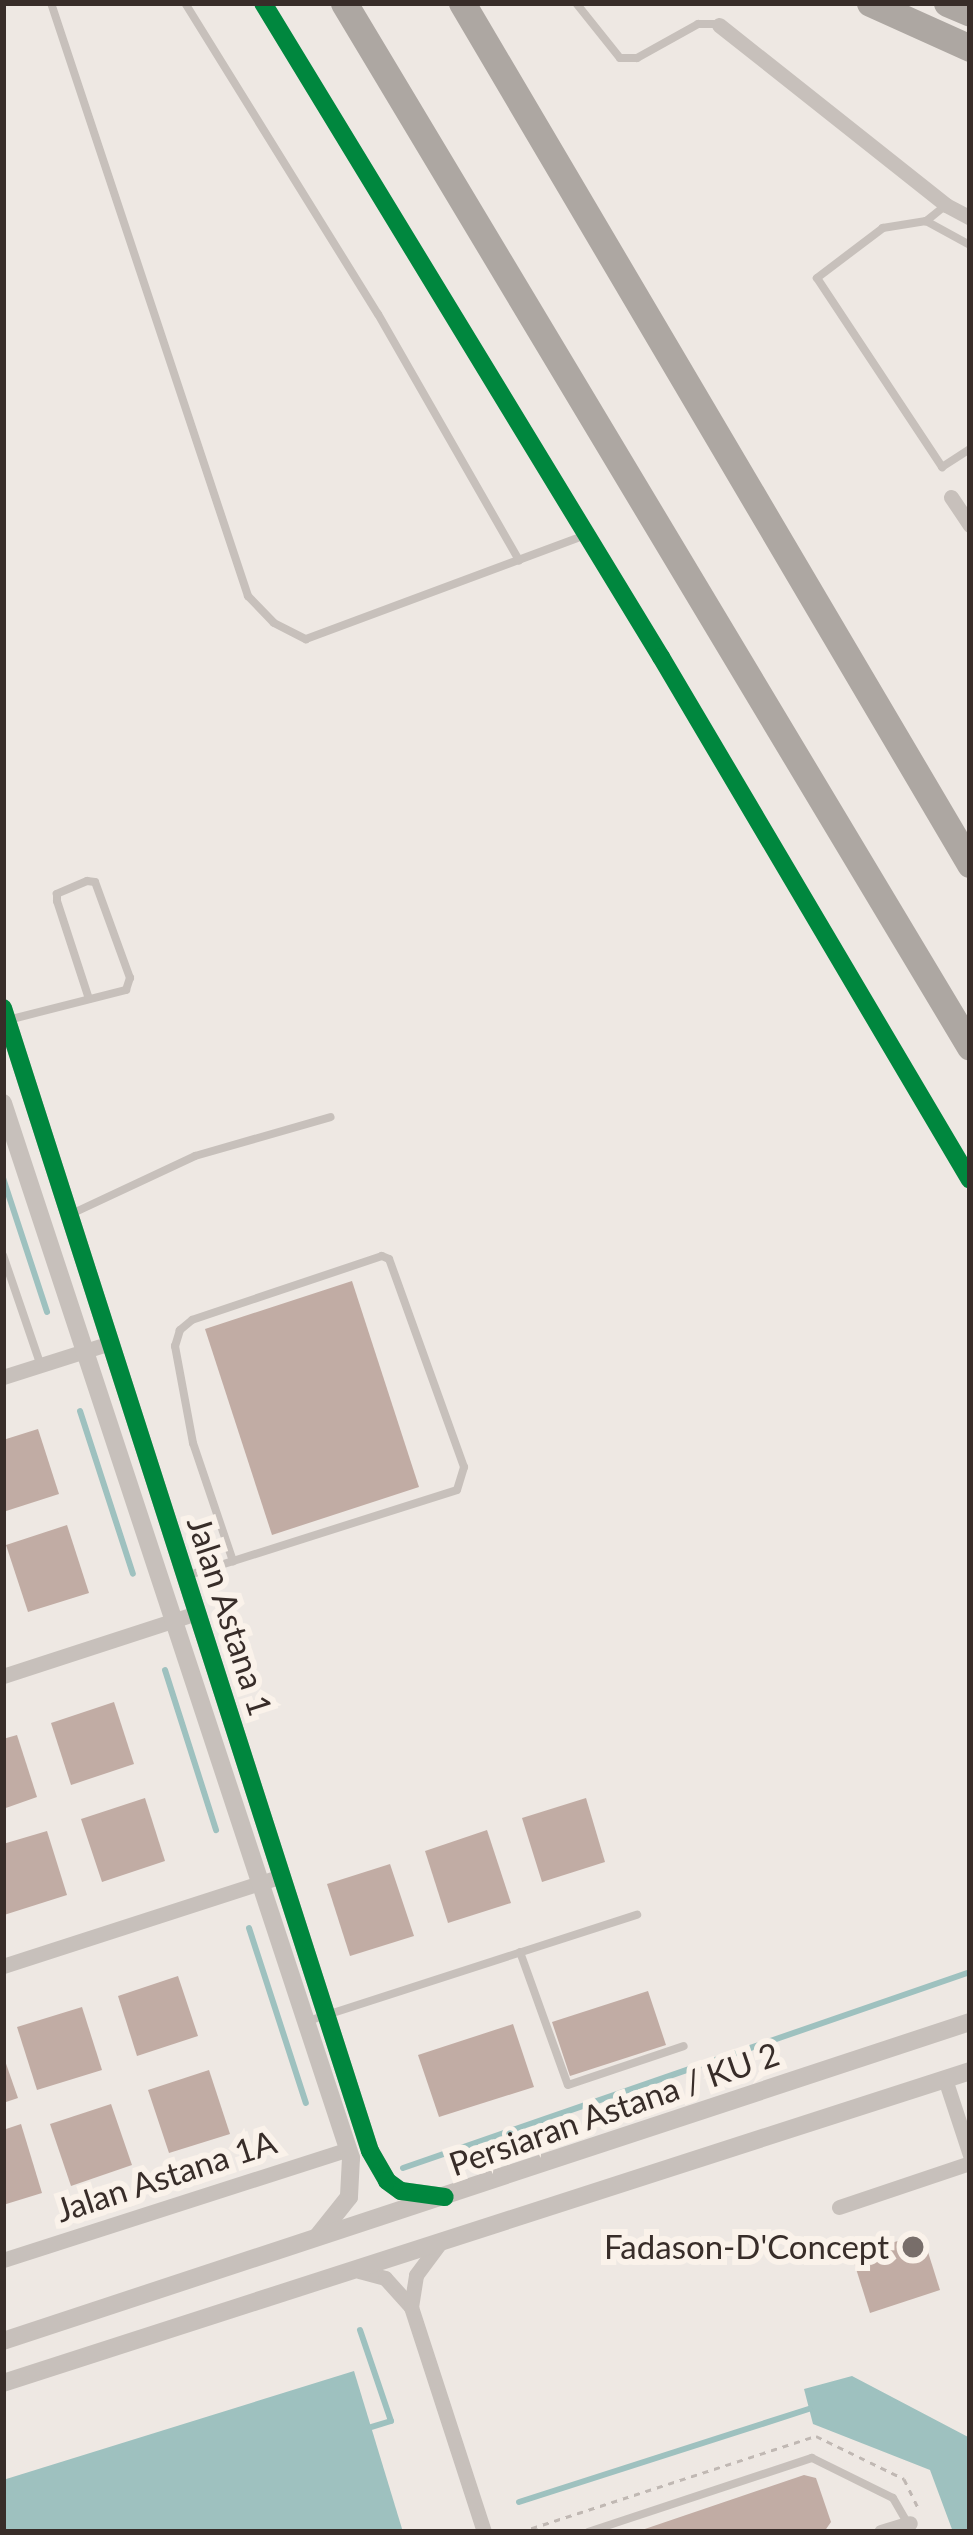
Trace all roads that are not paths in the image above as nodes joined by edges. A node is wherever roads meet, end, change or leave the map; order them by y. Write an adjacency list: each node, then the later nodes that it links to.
1 (50, 3): 20 (lane)
2 (185, 3): 20 (lane)
3 (263, 3): 19 (street)
4 (344, 3): 24 (highway)
5 (462, 3): 21 (highway)
6 (576, 3): 10 (lane)
7 (870, 3): 11 (highway)
8 (947, 3): 9 (highway)
9 (970, 13)
10 (719, 25): 12 (street)
11 (970, 48)
12 (946, 205): 13 (street); 14 (lane)
13 (970, 218)
14 (926, 221): 15 (lane); 16 (lane)
15 (970, 245)
16 (970, 449)
17 (951, 497): 18 (street)
18 (970, 525)
19 (586, 535): 20 (lane); 27 (street)
20 (519, 560)
21 (970, 864)
22 (88, 999): 22 (lane); 23 (lane)
23 (5, 1014): 28 (street, Jalan Astana 1)
24 (970, 1047)
25 (3, 1103): 31 (street, Jalan Astana 1)
26 (331, 1117): 28 (lane)
27 (970, 1180)
28 (69, 1215): 30 (street, Jalan Astana 1)
29 (3, 1255): 32 (lane)
30 (110, 1343): 31 (street); 35 (street, Jalan Astana 1)
31 (85, 1351): 32 (street); 37 (street, Jalan Astana 1)
32 (40, 1365): 33 (street)
33 (3, 1377)
34 (233, 1561): 34 (lane); 35 (lane)
35 (185, 1576): 36 (street, Jalan Astana 1)
36 (197, 1613): 37 (street); 39 (street, Jalan Astana 1)
37 (174, 1621): 38 (street); 40 (street, Jalan Astana 1)
38 (3, 1676)
39 (281, 1876): 40 (street); 44 (street, Jalan Astana 1)
40 (260, 1883): 43 (street); 45 (street, Jalan Astana 1)
41 (638, 1915): 42 (lane)
42 (520, 1952): 44 (lane); 47 (lane)
43 (3, 1966)
44 (326, 2015): 45 (lane); 52 (street, Jalan Astana 1)
45 (306, 2022): 50 (street, Jalan Astana 1)
46 (970, 2022): 52 (street, Persiaran Astana / KU 2)
47 (684, 2046)
48 (970, 2071): 49 (street, Persiaran Astana / KU 2)
49 (945, 2079): 51 (street); 55 (street, Persiaran Astana / KU 2)
50 (348, 2149): 54 (street, Jalan Astana 1); 56 (street, Jalan Astana 1A)
51 (970, 2159): 53 (street)
52 (445, 2197): 54 (street, Persiaran Astana / KU 2)
53 (839, 2206)
54 (318, 2236): 59 (street, Persiaran Astana / KU 2)
55 (443, 2238): 57 (street, Persiaran Astana / KU 2); 58 (street)
56 (3, 2260)
57 (332, 2274): 58 (street); 60 (street, Persiaran Astana / KU 2)
58 (411, 2307): 62 (street)
59 (3, 2341)
60 (3, 2383)
61 (911, 2527): 63 (lane); 64 (street)
62 (484, 2532)
63 (588, 2532)
64 (881, 2532)

